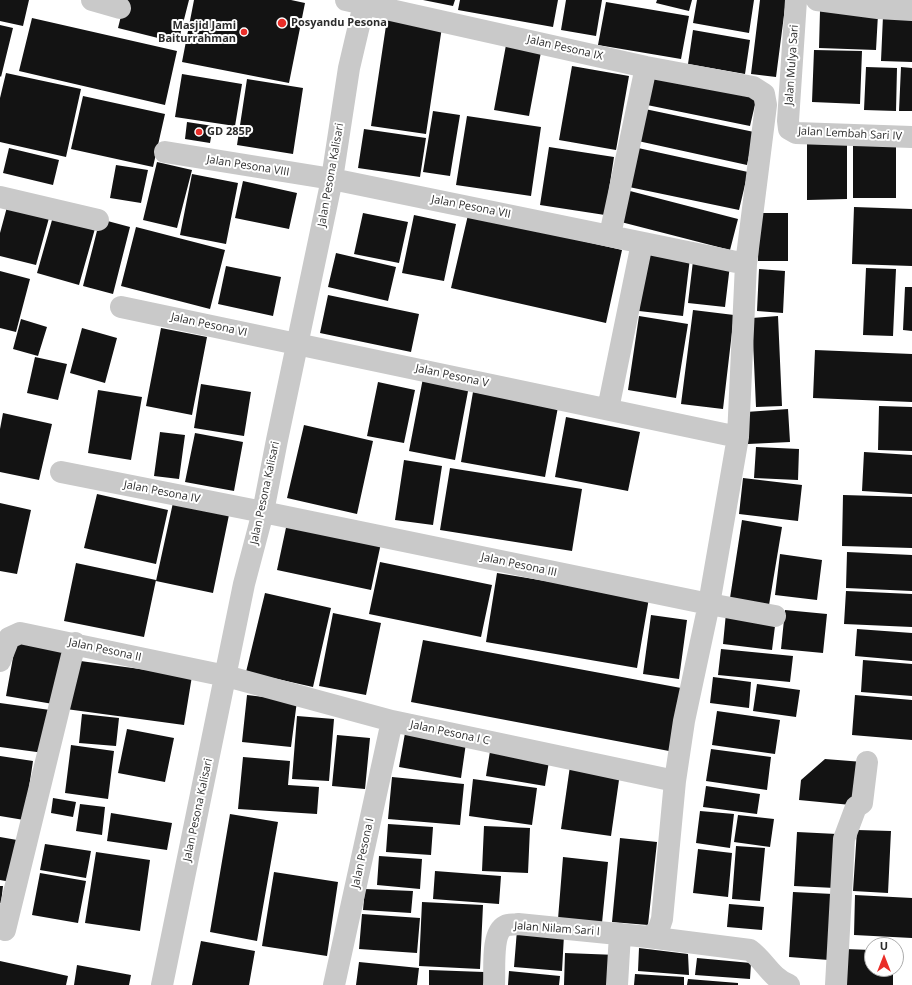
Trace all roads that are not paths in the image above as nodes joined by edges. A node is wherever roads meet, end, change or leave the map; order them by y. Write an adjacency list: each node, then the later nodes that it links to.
1 (92, 0): 5 (street)
2 (796, 0): 8 (street, Jalan Mulya Sari)
3 (817, 0): 6 (street)
4 (359, 1): 7 (street, Jalan Pesona IX); 11 (street, Jalan Pesona Kalisari)
5 (120, 8)
6 (912, 10)
7 (646, 67): 14 (street); 16 (street, Jalan Pesona IX)
8 (789, 129): 9 (street, Jalan Lembah Sari IV)
9 (912, 136)
10 (165, 152): 11 (street, Jalan Pesona VIII)
11 (332, 179): 14 (street, Jalan Pesona VII); 18 (street, Jalan Pesona Kalisari)
12 (0, 197): 13 (street)
13 (98, 220)
14 (610, 235): 15 (street, Jalan Pesona VII)
15 (642, 243): 16 (street, Jalan Pesona VII); 19 (street)
16 (746, 264): 20 (street)
17 (121, 307): 18 (street, Jalan Pesona VI)
18 (297, 343): 19 (street, Jalan Pesona V); 22 (street, Jalan Pesona Kalisari)
19 (608, 409): 20 (street, Jalan Pesona V)
20 (738, 437): 23 (street)
21 (60, 472): 22 (street, Jalan Pesona IV)
22 (263, 512): 23 (street, Jalan Pesona III); 27 (street, Jalan Pesona Kalisari)
23 (709, 604): 24 (street, Jalan Pesona III); 30 (street)
24 (775, 616)
25 (75, 643): 26 (street, Jalan Pesona II); 27 (street, Jalan Pesona II); 31 (street)
26 (0, 660)
27 (226, 676): 28 (street, Jalan Pesona I C); 34 (street, Jalan Pesona Kalisari)
28 (392, 721): 30 (street, Jalan Pesona I C); 35 (street, Jalan Pesona I)
29 (867, 762): 39 (street)
30 (675, 781): 33 (street)
31 (5, 930)
32 (620, 934): 33 (street, Jalan Nilam Sari I); 36 (street, Jalan Nilam Sari I); 37 (street)
33 (648, 937): 38 (street, Jalan Nilam Sari I)
34 (162, 985)
35 (334, 985)
36 (494, 985)
37 (617, 985)
38 (789, 985)
39 (836, 985)

